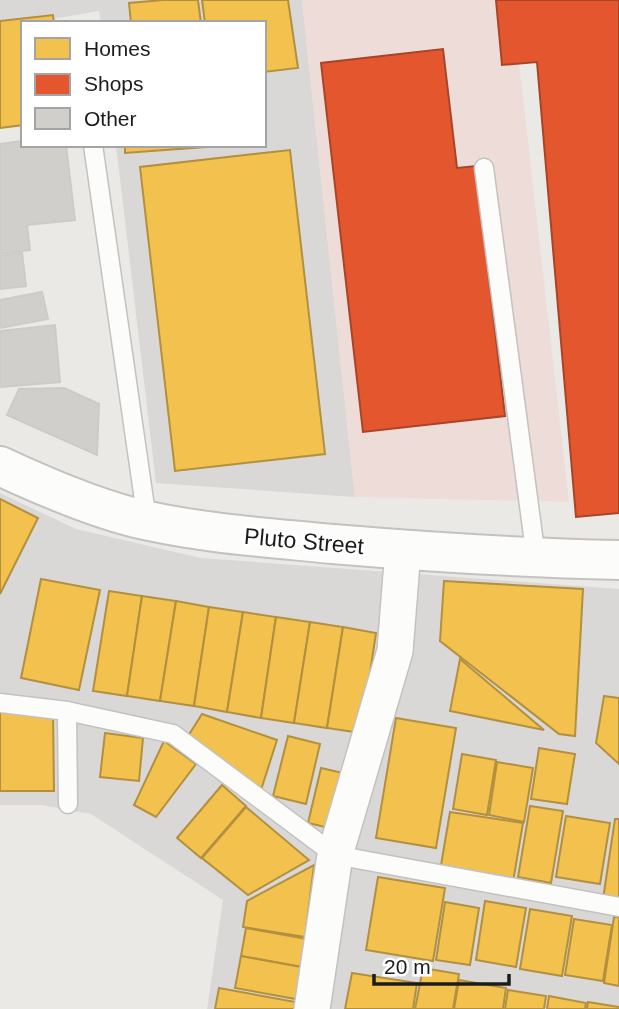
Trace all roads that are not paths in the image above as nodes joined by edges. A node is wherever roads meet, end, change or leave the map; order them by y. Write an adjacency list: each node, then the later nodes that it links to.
1 (93, 147): 4 (lane)
2 (484, 168): 6 (lane)
3 (0, 466): 4 (street, Pluto Street)
4 (148, 521): 5 (street, Pluto Street)
5 (403, 550): 6 (street, Pluto Street); 11 (street)
6 (536, 558): 7 (street, Pluto Street)
7 (619, 560)
8 (0, 703): 9 (lane)
9 (67, 711): 10 (lane); 11 (lane)
10 (68, 804)
11 (335, 855): 12 (lane); 13 (street)
12 (619, 907)
13 (312, 1009)

